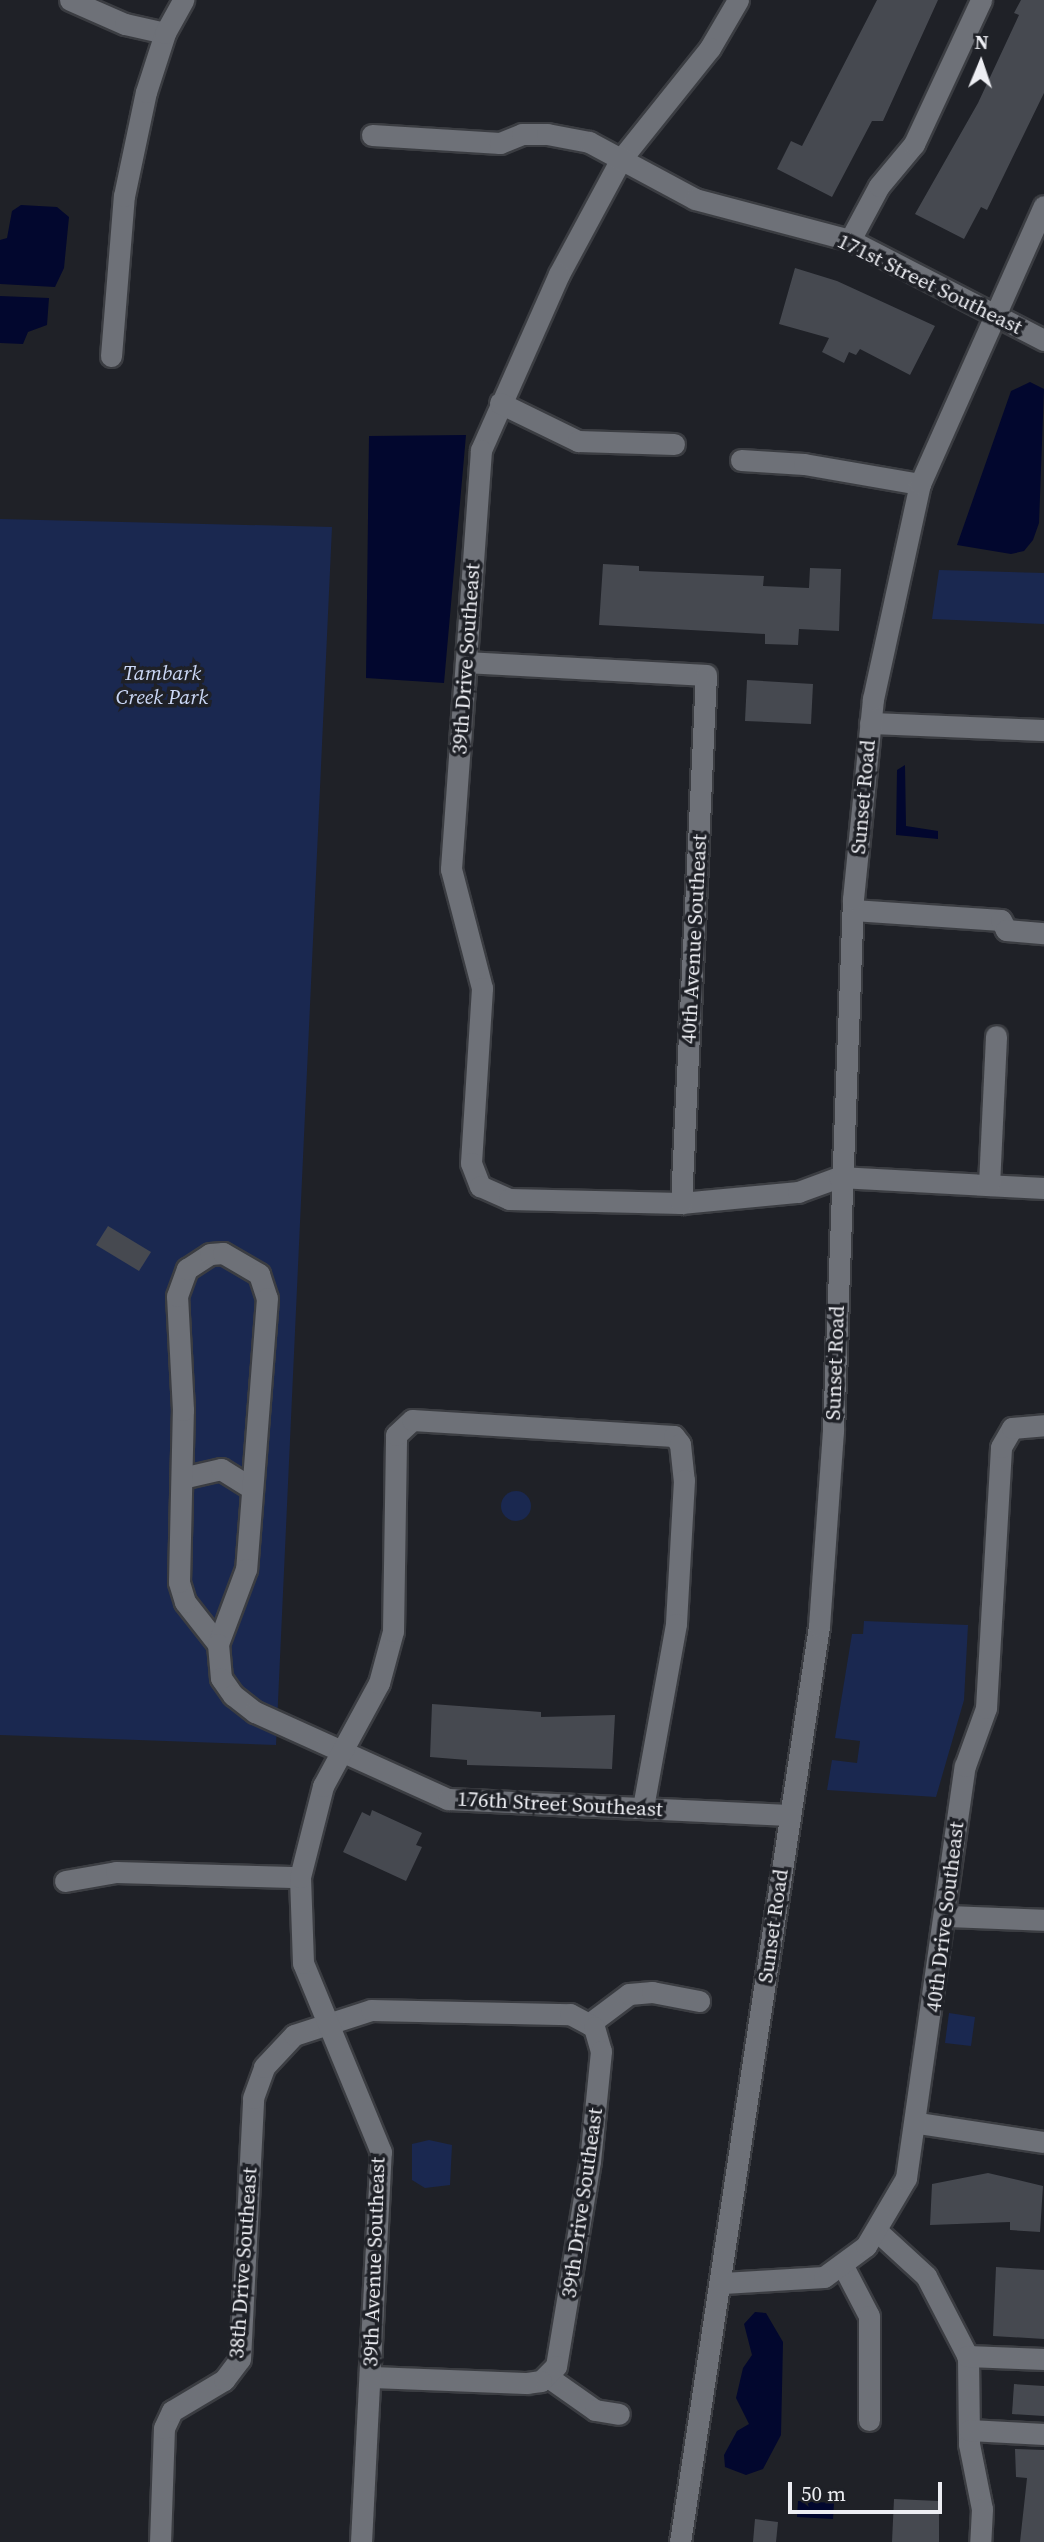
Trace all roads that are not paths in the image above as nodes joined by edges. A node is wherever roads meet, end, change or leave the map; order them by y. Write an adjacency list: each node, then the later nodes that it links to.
1 (70, 0): 5 (street)
2 (183, 0): 5 (street)
3 (738, 0): 7 (street)
4 (981, 0): 9 (street)
5 (165, 33): 12 (street)
6 (372, 135): 7 (street, 171st Street Southeast)
7 (621, 159): 9 (street, 171st Street Southeast); 13 (street, 39th Drive Southeast)
8 (1044, 206): 10 (street, Sunset Road)
9 (850, 240): 10 (street, 171st Street Southeast)
10 (993, 314): 11 (street, 171st Street Southeast); 16 (street, Sunset Road)
11 (1044, 340)
12 (111, 356)
13 (500, 403): 14 (street); 17 (street, 39th Drive Southeast)
14 (674, 444)
15 (741, 460): 16 (street)
16 (920, 484): 18 (street, Sunset Road)
17 (466, 662): 26 (street, 39th Drive Southeast); 26 (street, 40th Avenue Southeast)
18 (870, 723): 19 (street); 20 (street, Sunset Road)
19 (1044, 730)
20 (853, 910): 21 (street); 23 (street, Sunset Road)
21 (1044, 933)
22 (996, 1036): 24 (street)
23 (839, 1177): 24 (street); 26 (street); 33 (street, Sunset Road)
24 (989, 1185): 25 (street)
25 (1044, 1188)
26 (681, 1203)
27 (1044, 1424): 36 (street, 40th Drive Southeast)
28 (182, 1478): 29 (street); 29 (street); 30 (street)
29 (250, 1488): 30 (street)
30 (218, 1644): 31 (street, 176th Street Southeast)
31 (342, 1753): 32 (street, 176th Street Southeast); 32 (street, 39th Avenue Southeast); 34 (street, 39th Avenue Southeast)
32 (643, 1808): 33 (street, 176th Street Southeast)
33 (789, 1815): 45 (street, Sunset Road)
34 (300, 1877): 35 (street); 39 (street, 39th Avenue Southeast)
35 (65, 1881)
36 (946, 1916): 37 (street); 41 (street, 40th Drive Southeast)
37 (1044, 1920)
38 (699, 2001): 40 (street)
39 (324, 2022): 40 (street, 38th Drive Southeast); 48 (street, 39th Avenue Southeast); 54 (street, 38th Drive Southeast)
40 (592, 2026): 49 (street, 39th Drive Southeast)
41 (918, 2123): 42 (street); 43 (street, 40th Drive Southeast)
42 (1044, 2142)
43 (877, 2231): 44 (street, 40th Drive Southeast); 46 (street)
44 (843, 2266): 45 (street, 40th Drive Southeast); 51 (street)
45 (723, 2283): 56 (street, Sunset Road)
46 (967, 2356): 47 (street); 52 (street)
47 (1044, 2359)
48 (370, 2377): 49 (street); 55 (street, 39th Avenue Southeast)
49 (548, 2377): 50 (street)
50 (619, 2414)
51 (869, 2420)
52 (969, 2430): 53 (street); 57 (street)
53 (1044, 2434)
54 (160, 2542)
55 (361, 2542)
56 (680, 2542)
57 (980, 2542)

